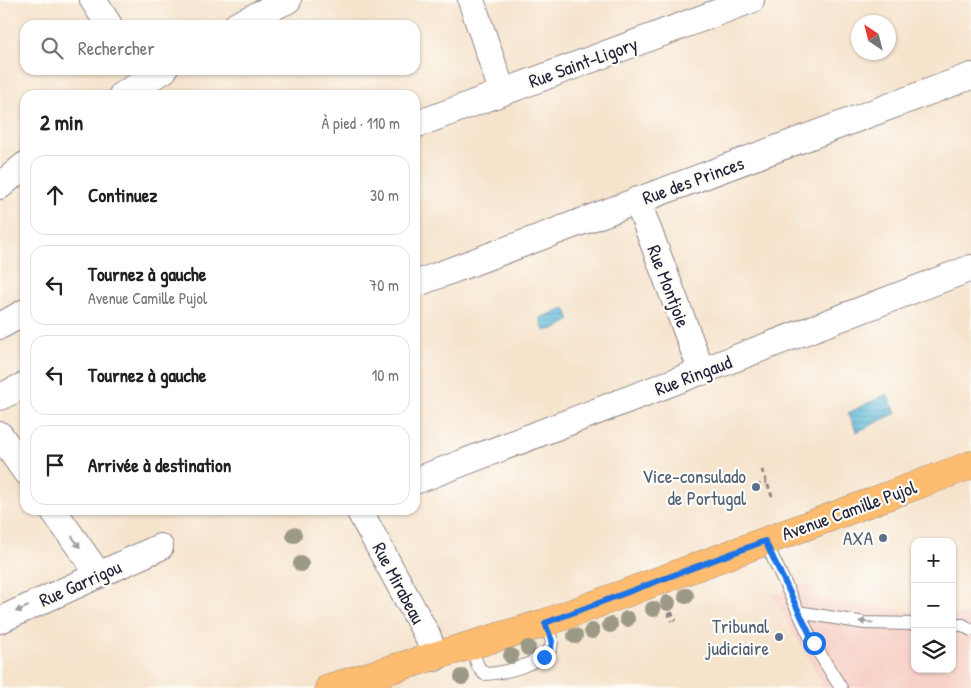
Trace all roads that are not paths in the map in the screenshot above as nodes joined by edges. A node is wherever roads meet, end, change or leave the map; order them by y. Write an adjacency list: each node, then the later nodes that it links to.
1 (93, 0): 5 (street)
2 (288, 0): 6 (street)
3 (471, 0): 8 (street)
4 (751, 0): 8 (street, Rue Saint-Ligory)
5 (106, 20)
6 (247, 20)
7 (971, 76): 12 (street, Rue des Princes)
8 (502, 91): 9 (street, Rue Saint-Ligory)
9 (420, 123)
10 (20, 168): 11 (street)
11 (2, 181)
12 (637, 200): 14 (street, Rue des Princes); 17 (street, Rue Montjoie)
13 (971, 268): 17 (street, Rue Ringaud)
14 (420, 282)
15 (20, 315): 16 (street)
16 (0, 326)
17 (702, 372): 23 (street, Rue Ringaud)
18 (20, 387): 19 (street)
19 (0, 397)
20 (1, 438): 21 (street)
21 (20, 464)
22 (971, 464): 26 (main road, Avenue Camille Pujol)
23 (420, 479)
24 (56, 515): 28 (street, one-way to 28)
25 (362, 515): 34 (street, Rue Mirabeau)
26 (765, 541): 29 (lane); 34 (main road, Avenue Camille Pujol)
27 (160, 547): 28 (street, Rue Garrigou)
28 (98, 575): 30 (street, Rue Garrigou, one-way to 30)
29 (798, 612): 31 (lane, one-way to 29); 36 (lane)
30 (0, 620)
31 (911, 624)
32 (956, 625): 33 (lane)
33 (971, 630)
34 (435, 658): 35 (main road, Avenue Camille Pujol)
35 (329, 688)
36 (841, 688)

